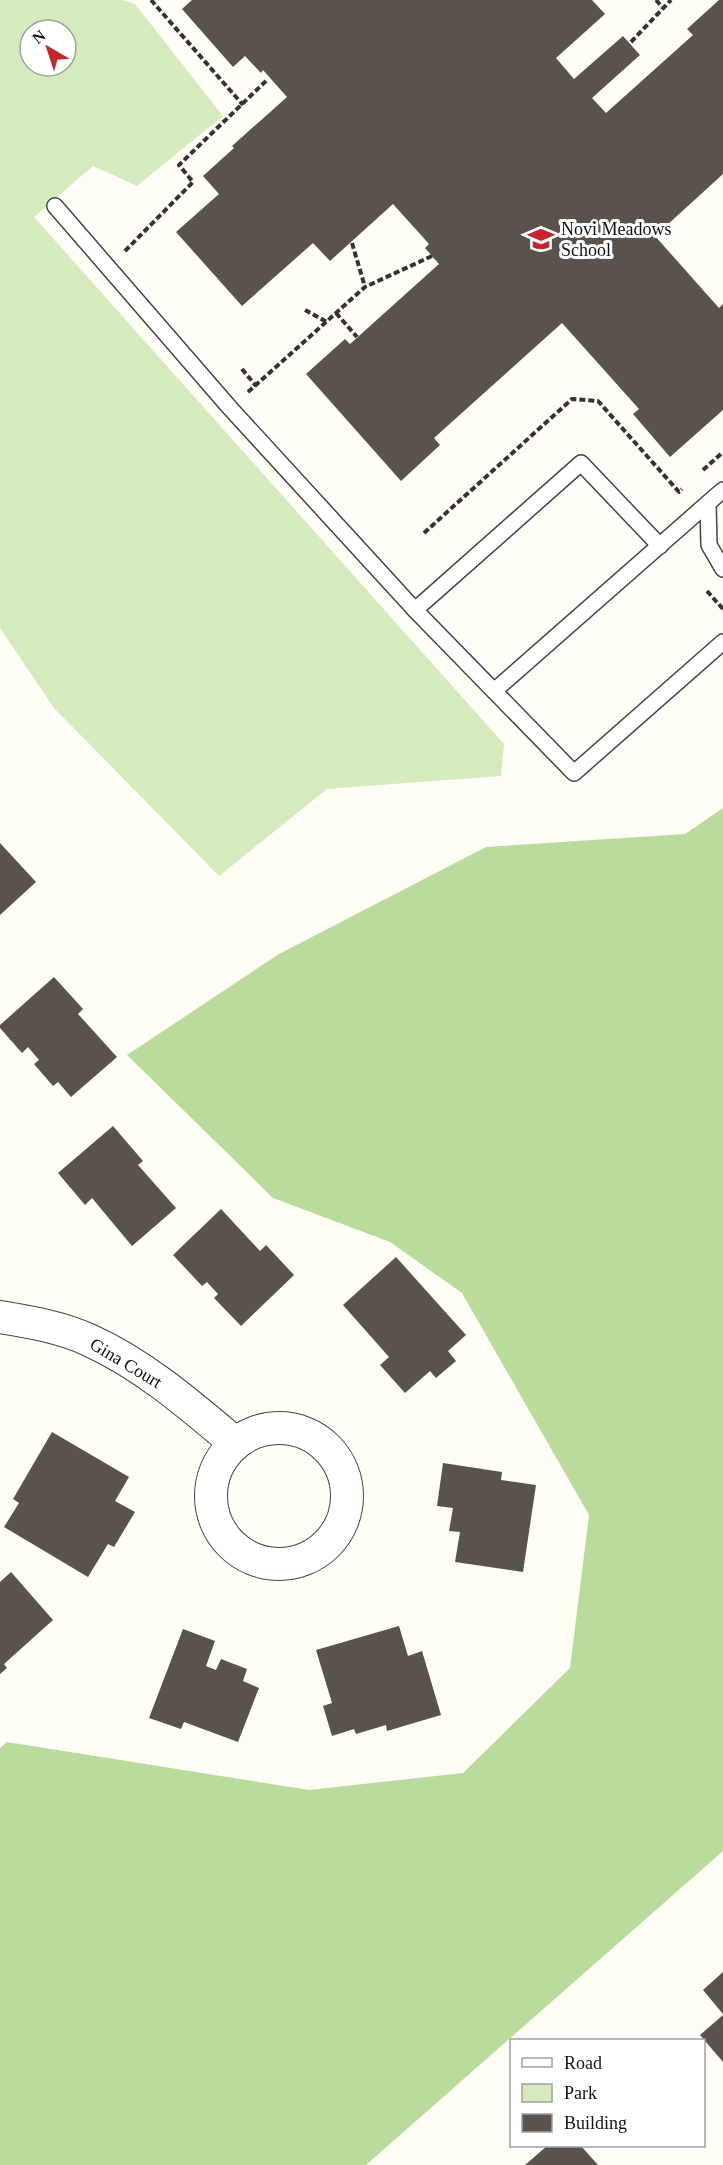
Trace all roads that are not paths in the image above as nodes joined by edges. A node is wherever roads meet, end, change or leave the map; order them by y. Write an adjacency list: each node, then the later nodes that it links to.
1 (55, 206): 6 (lane)
2 (723, 490): 3 (lane)
3 (708, 503): 4 (lane); 5 (lane)
4 (660, 546): 6 (lane); 8 (lane)
5 (723, 569)
6 (415, 610): 8 (lane)
7 (723, 642): 8 (lane)
8 (494, 691)
9 (0, 1317): 10 (street, Gina Court)
10 (235, 1443): 10 (street)

